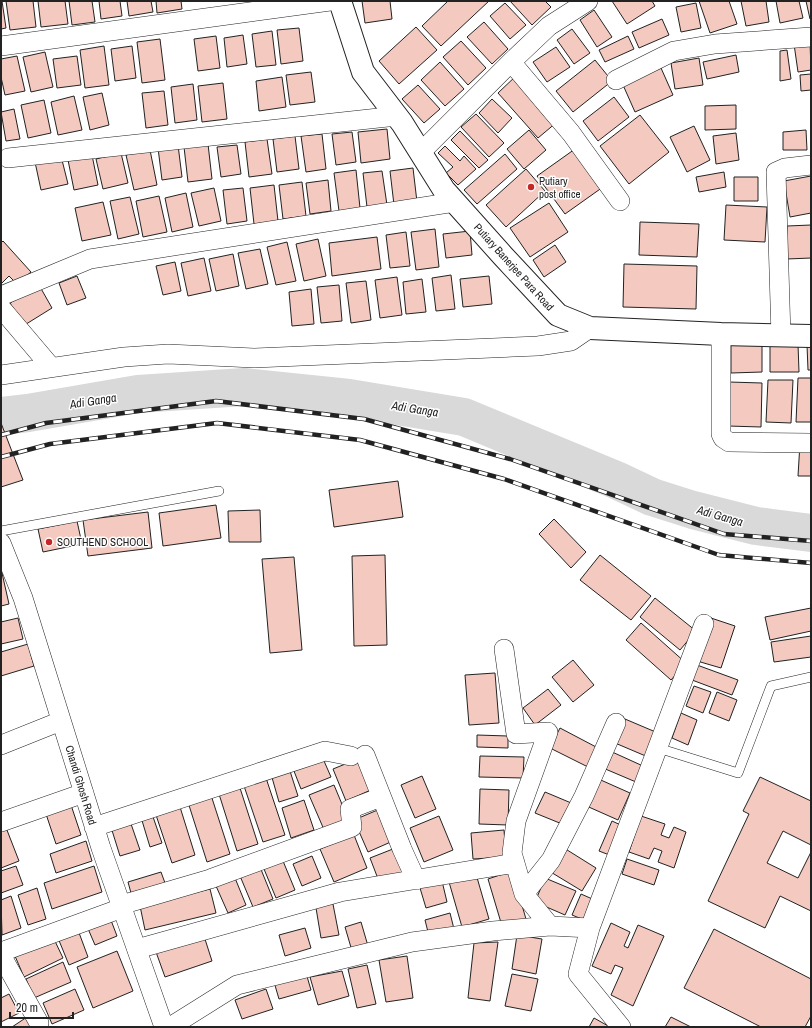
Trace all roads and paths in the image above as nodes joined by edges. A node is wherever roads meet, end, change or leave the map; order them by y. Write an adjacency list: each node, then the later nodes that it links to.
1 (330, 1): 5 (street)
2 (340, 1): 8 (street, Putiary Banerjee Para Road)
3 (588, 1): 6 (street)
4 (811, 37): 7 (street)
5 (1, 46)
6 (510, 62): 9 (street); 12 (street)
7 (616, 80)
8 (397, 116): 9 (street, Putiary Banerjee Para Road); 10 (street)
9 (420, 152): 13 (street, Putiary Banerjee Para Road)
10 (8, 158)
11 (811, 165): 18 (street)
12 (620, 201)
13 (455, 202): 14 (street); 16 (street, Putiary Banerjee Para Road)
14 (1, 296)
15 (1, 308): 20 (street)
16 (590, 328): 17 (street, Putiary Banerjee Para Road); 20 (street)
17 (721, 334): 18 (street, Putiary Banerjee Para Road); 22 (street)
18 (781, 336): 19 (street, Putiary Banerjee Para Road)
19 (811, 336)
20 (51, 367): 21 (street)
21 (1, 375)
22 (811, 443)
23 (219, 491): 24 (lane)
24 (1, 531)
25 (1, 543): 29 (street, Chandi Ghosh Road)
26 (704, 624): 32 (street)
27 (504, 650): 37 (street)
28 (811, 677): 32 (lane)
29 (61, 721): 31 (street); 33 (street, Chandi Ghosh Road)
30 (616, 723): 39 (street)
31 (1, 745)
32 (658, 748): 42 (street)
33 (84, 793): 35 (street); 36 (street, Chandi Ghosh Road)
34 (381, 797): 36 (street); 38 (street); 40 (street)
35 (1, 822)
36 (94, 827): 40 (street, Chandi Ghosh Road)
37 (515, 862): 38 (street); 39 (street)
38 (416, 880): 43 (street)
39 (524, 894): 41 (street)
40 (122, 907): 43 (street, Chandi Ghosh Road); 44 (street)
41 (550, 926): 42 (street); 47 (street)
42 (590, 928): 48 (street)
43 (137, 949): 46 (street, Chandi Ghosh Road)
44 (1, 954): 45 (street)
45 (39, 1024)
46 (164, 1027)
47 (170, 1027)
48 (621, 1027)

